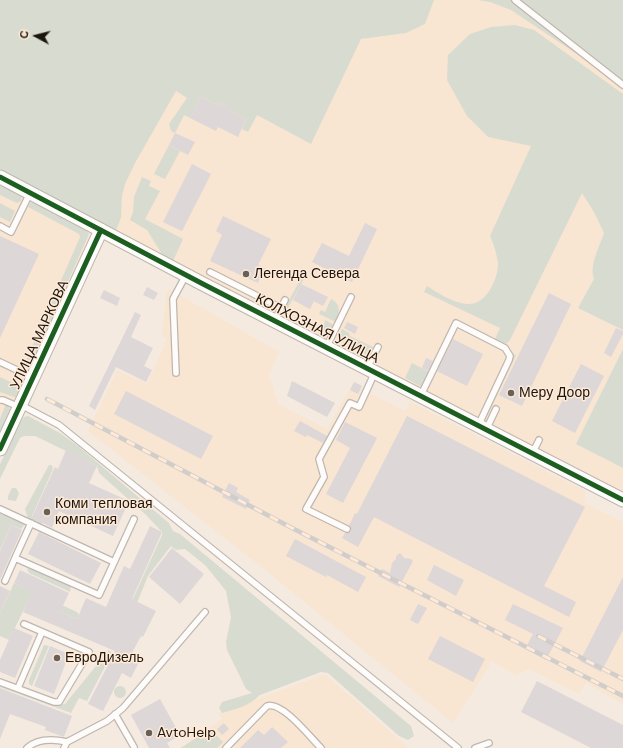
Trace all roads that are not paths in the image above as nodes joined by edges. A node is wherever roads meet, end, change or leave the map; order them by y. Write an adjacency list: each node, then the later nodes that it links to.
1 (515, 0): 2 (lane)
2 (623, 85)
3 (0, 177): 4 (street, КОЛХОЗНАЯ УЛИЦА)
4 (30, 193): 5 (lane); 6 (street, КОЛХОЗНАЯ УЛИЦА)
5 (0, 226)
6 (101, 230): 8 (street, КОЛХОЗНАЯ УЛИЦА); 18 (street, УЛИЦА МАРКОВА)
7 (210, 272): 11 (lane)
8 (186, 275): 12 (street, КОЛХОЗНАЯ УЛИЦА); 17 (lane)
9 (352, 298): 13 (lane)
10 (285, 300): 11 (lane)
11 (281, 308): 12 (lane)
12 (275, 320): 13 (street, КОЛХОЗНАЯ УЛИЦА)
13 (327, 346): 16 (street, КОЛХОЗНАЯ УЛИЦА)
14 (378, 347): 16 (lane)
15 (0, 362): 18 (lane)
16 (371, 370): 19 (street, КОЛХОЗНАЯ УЛИЦА); 31 (lane)
17 (176, 373)
18 (33, 377): 21 (street, УЛИЦА МАРКОВА)
19 (420, 396): 23 (street, КОЛХОЗНАЯ УЛИЦА); 23 (lane)
20 (0, 400): 21 (lane)
21 (20, 406): 25 (street, УЛИЦА МАРКОВА); 48 (lane)
22 (496, 409): 23 (lane)
23 (482, 428): 26 (street, КОЛХОЗНАЯ УЛИЦА)
24 (539, 440): 26 (lane)
25 (0, 448)
26 (532, 454): 27 (street, КОЛХОЗНАЯ УЛИЦА)
27 (623, 500)
28 (0, 509): 30 (lane)
29 (134, 519): 33 (lane)
30 (31, 524): 32 (lane); 33 (lane)
31 (347, 529)
32 (15, 558): 33 (lane); 34 (lane)
33 (114, 562)
34 (5, 581)
35 (205, 612): 40 (lane)
36 (24, 624): 37 (lane)
37 (42, 632): 39 (lane); 39 (lane)
38 (0, 682): 39 (lane)
39 (18, 688)
40 (115, 714): 41 (lane); 43 (lane)
41 (67, 742): 44 (lane); 45 (lane)
42 (489, 743): 49 (lane)
43 (134, 747)
44 (27, 748)
45 (64, 748)
46 (226, 748): 47 (lane)
47 (321, 748)
48 (458, 748)
49 (475, 748)

